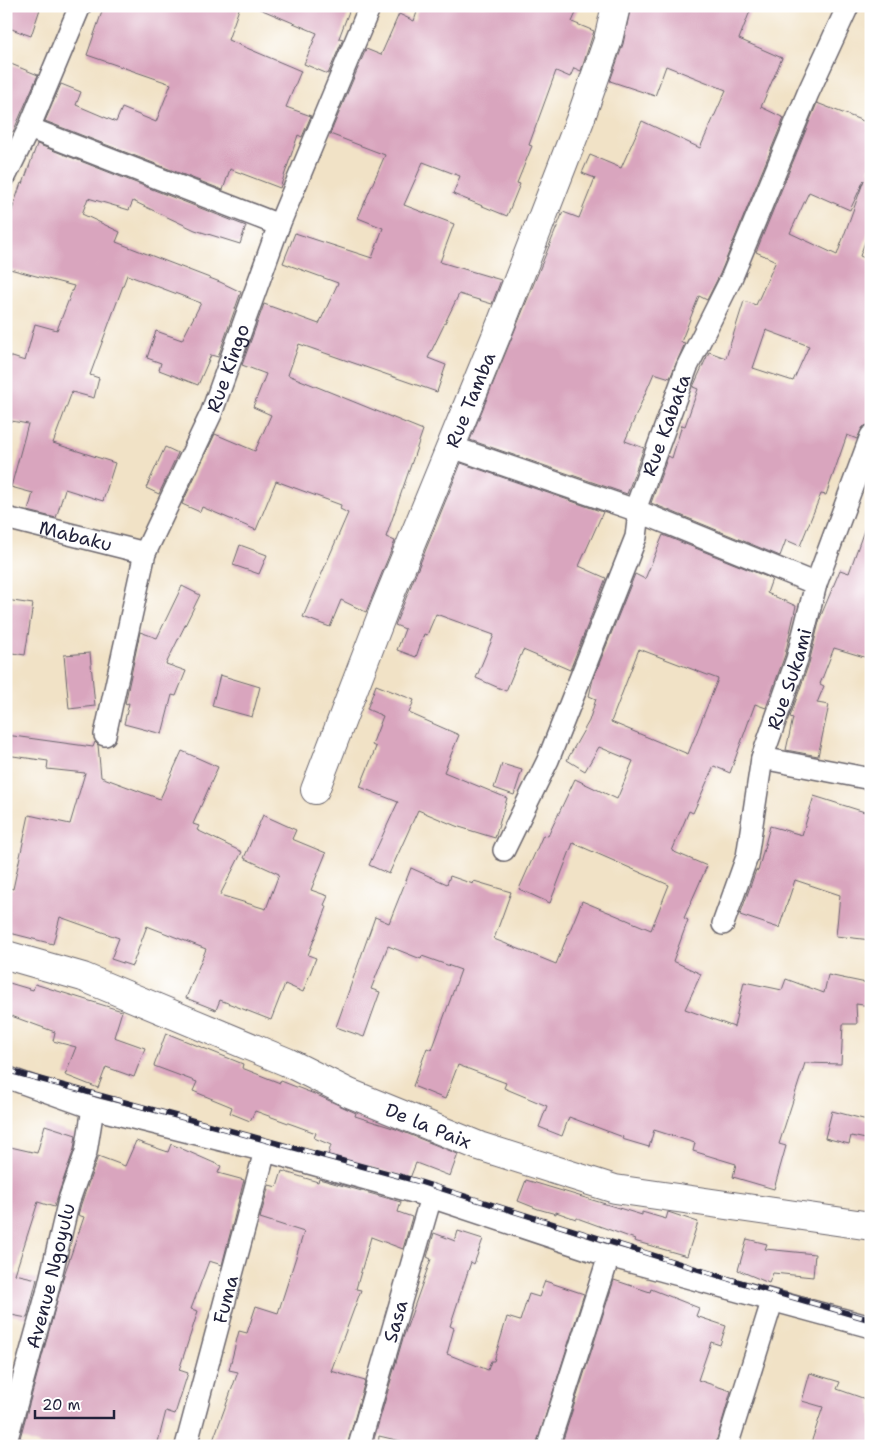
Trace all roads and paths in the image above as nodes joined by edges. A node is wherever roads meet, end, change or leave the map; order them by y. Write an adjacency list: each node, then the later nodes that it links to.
1 (80, 6): 5 (street)
2 (370, 6): 7 (street, Rue Kingo)
3 (616, 6): 9 (street, Rue Tamba)
4 (848, 6): 10 (street, Rue Kabata)
5 (29, 128): 6 (street); 7 (street)
6 (6, 175)
7 (279, 225): 12 (street, Rue Kingo)
8 (871, 436): 13 (street, Rue Sukami)
9 (452, 447): 10 (street); 17 (street, Rue Tamba)
10 (635, 510): 13 (street); 18 (street, Rue Kabata)
11 (6, 518): 12 (street, Mabaku)
12 (145, 553): 14 (street, Rue Kingo)
13 (816, 584): 15 (street, Rue Sukami)
14 (105, 735)
15 (762, 758): 16 (street); 19 (street, Rue Sukami)
16 (871, 779)
17 (316, 790)
18 (504, 850)
19 (723, 924)
20 (6, 955): 25 (street, De la Paix)
21 (6, 1077): 22 (street)
22 (93, 1108): 23 (street); 29 (street, Avenue Ngoyulu)
23 (265, 1151): 24 (street); 30 (street, Fuma)
24 (431, 1197): 26 (street); 31 (street, Sasa)
25 (871, 1226)
26 (609, 1256): 27 (street); 32 (street)
27 (772, 1302): 28 (street); 33 (street)
28 (871, 1327)
29 (6, 1442)
30 (186, 1446)
31 (359, 1446)
32 (548, 1446)
33 (728, 1446)

